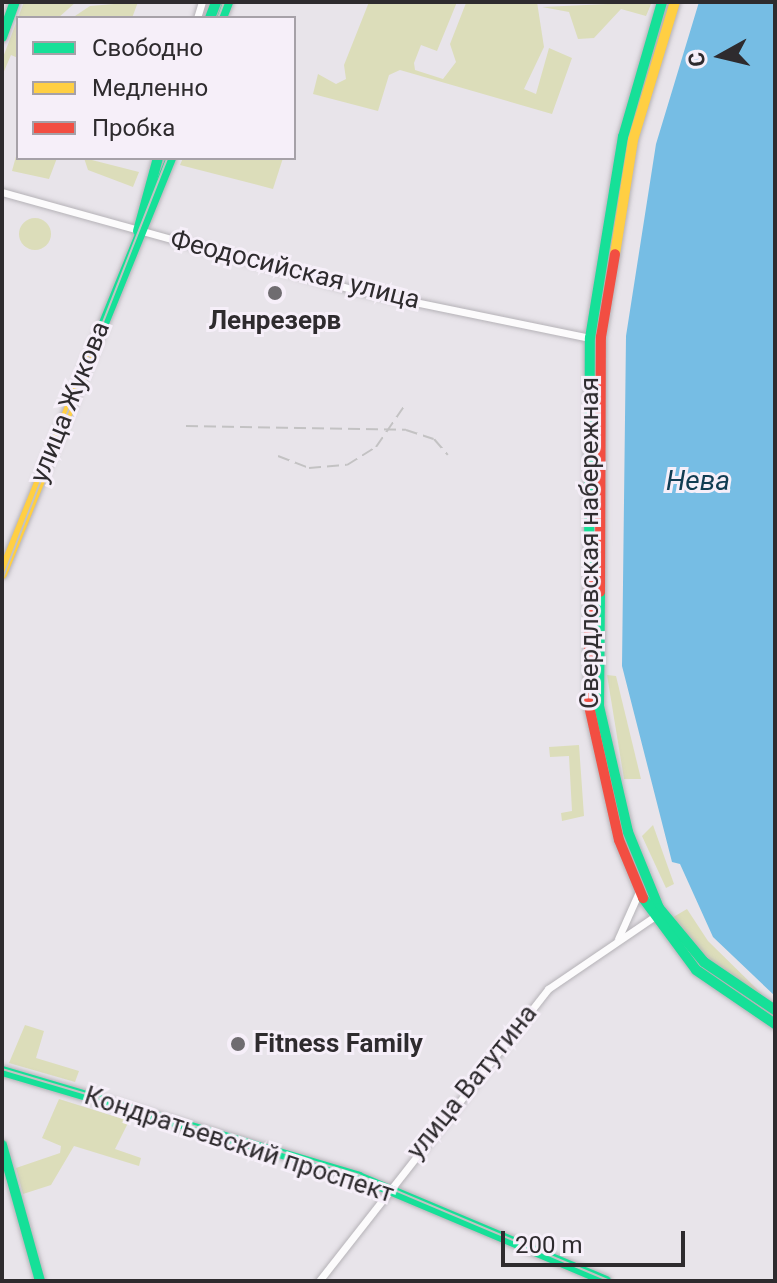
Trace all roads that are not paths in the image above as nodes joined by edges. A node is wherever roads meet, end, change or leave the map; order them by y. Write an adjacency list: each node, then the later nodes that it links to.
1 (8, 2): 5 (main road)
2 (15, 2): 6 (main road)
3 (662, 2): 11 (main road, Свердловская набережная)
4 (675, 2): 14 (main road, Свердловская набережная)
5 (2, 19)
6 (2, 37)
7 (157, 160): 10 (main road, улица Жукова)
8 (170, 160): 10 (main road, улица Жукова)
9 (2, 192): 10 (street, Феодосийская улица)
10 (138, 231): 11 (street, Феодосийская улица); 12 (main road, улица Жукова)
11 (590, 338): 13 (main road, Свердловская набережная)
12 (2, 574)
13 (638, 894): 15 (main road, Свердловская набережная); 16 (street)
14 (659, 908): 15 (street, улица Ватутина); 17 (main road, Свердловская набережная)
15 (652, 919): 16 (street, улица Ватутина); 18 (main road, Свердловская набережная)
16 (617, 941): 21 (street, улица Ватутина)
17 (775, 1010)
18 (775, 1024)
19 (2, 1071): 21 (main road, Кондратьевский проспект)
20 (2, 1145): 22 (main road)
21 (385, 1189): 23 (street, улица Ватутина); 24 (main road, Кондратьевский проспект)
22 (40, 1281)
23 (319, 1281)
24 (606, 1281)

